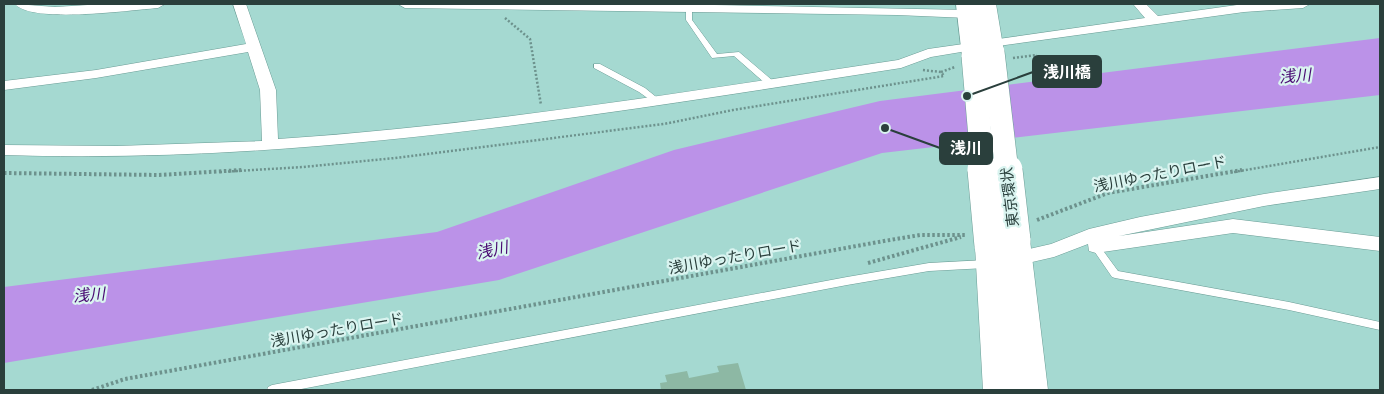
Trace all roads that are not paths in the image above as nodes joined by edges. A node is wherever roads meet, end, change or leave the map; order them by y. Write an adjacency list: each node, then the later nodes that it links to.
1 (22, 4): 2 (street)
2 (158, 4)
3 (238, 4): 15 (street)
4 (405, 4): 9 (street)
5 (986, 4): 16 (highway, 東京環状)
6 (1139, 4): 14 (street)
7 (1204, 4): 13 (street)
8 (1303, 4): 13 (street)
9 (512, 5): 10 (street)
10 (689, 7): 11 (street); 18 (lane)
11 (797, 7): 12 (street)
12 (970, 7): 16 (highway, 東京環状)
13 (1217, 12): 14 (street)
14 (1156, 21): 16 (street)
15 (253, 47): 19 (street); 21 (street)
16 (982, 50): 18 (street); 25 (highway, 東京環状, bridge)
17 (597, 66): 20 (lane)
18 (770, 83): 20 (street)
19 (4, 86)
20 (656, 100): 21 (street)
21 (270, 144): 22 (street)
22 (4, 150)
23 (1380, 183): 24 (street)
24 (1092, 241): 25 (street); 26 (street); 27 (lane)
25 (998, 243): 28 (lane); 29 (highway, 東京環状); 30 (highway, 東京環状)
26 (1380, 244)
27 (1380, 326)
28 (272, 390)
29 (1000, 390)
30 (1031, 390)

